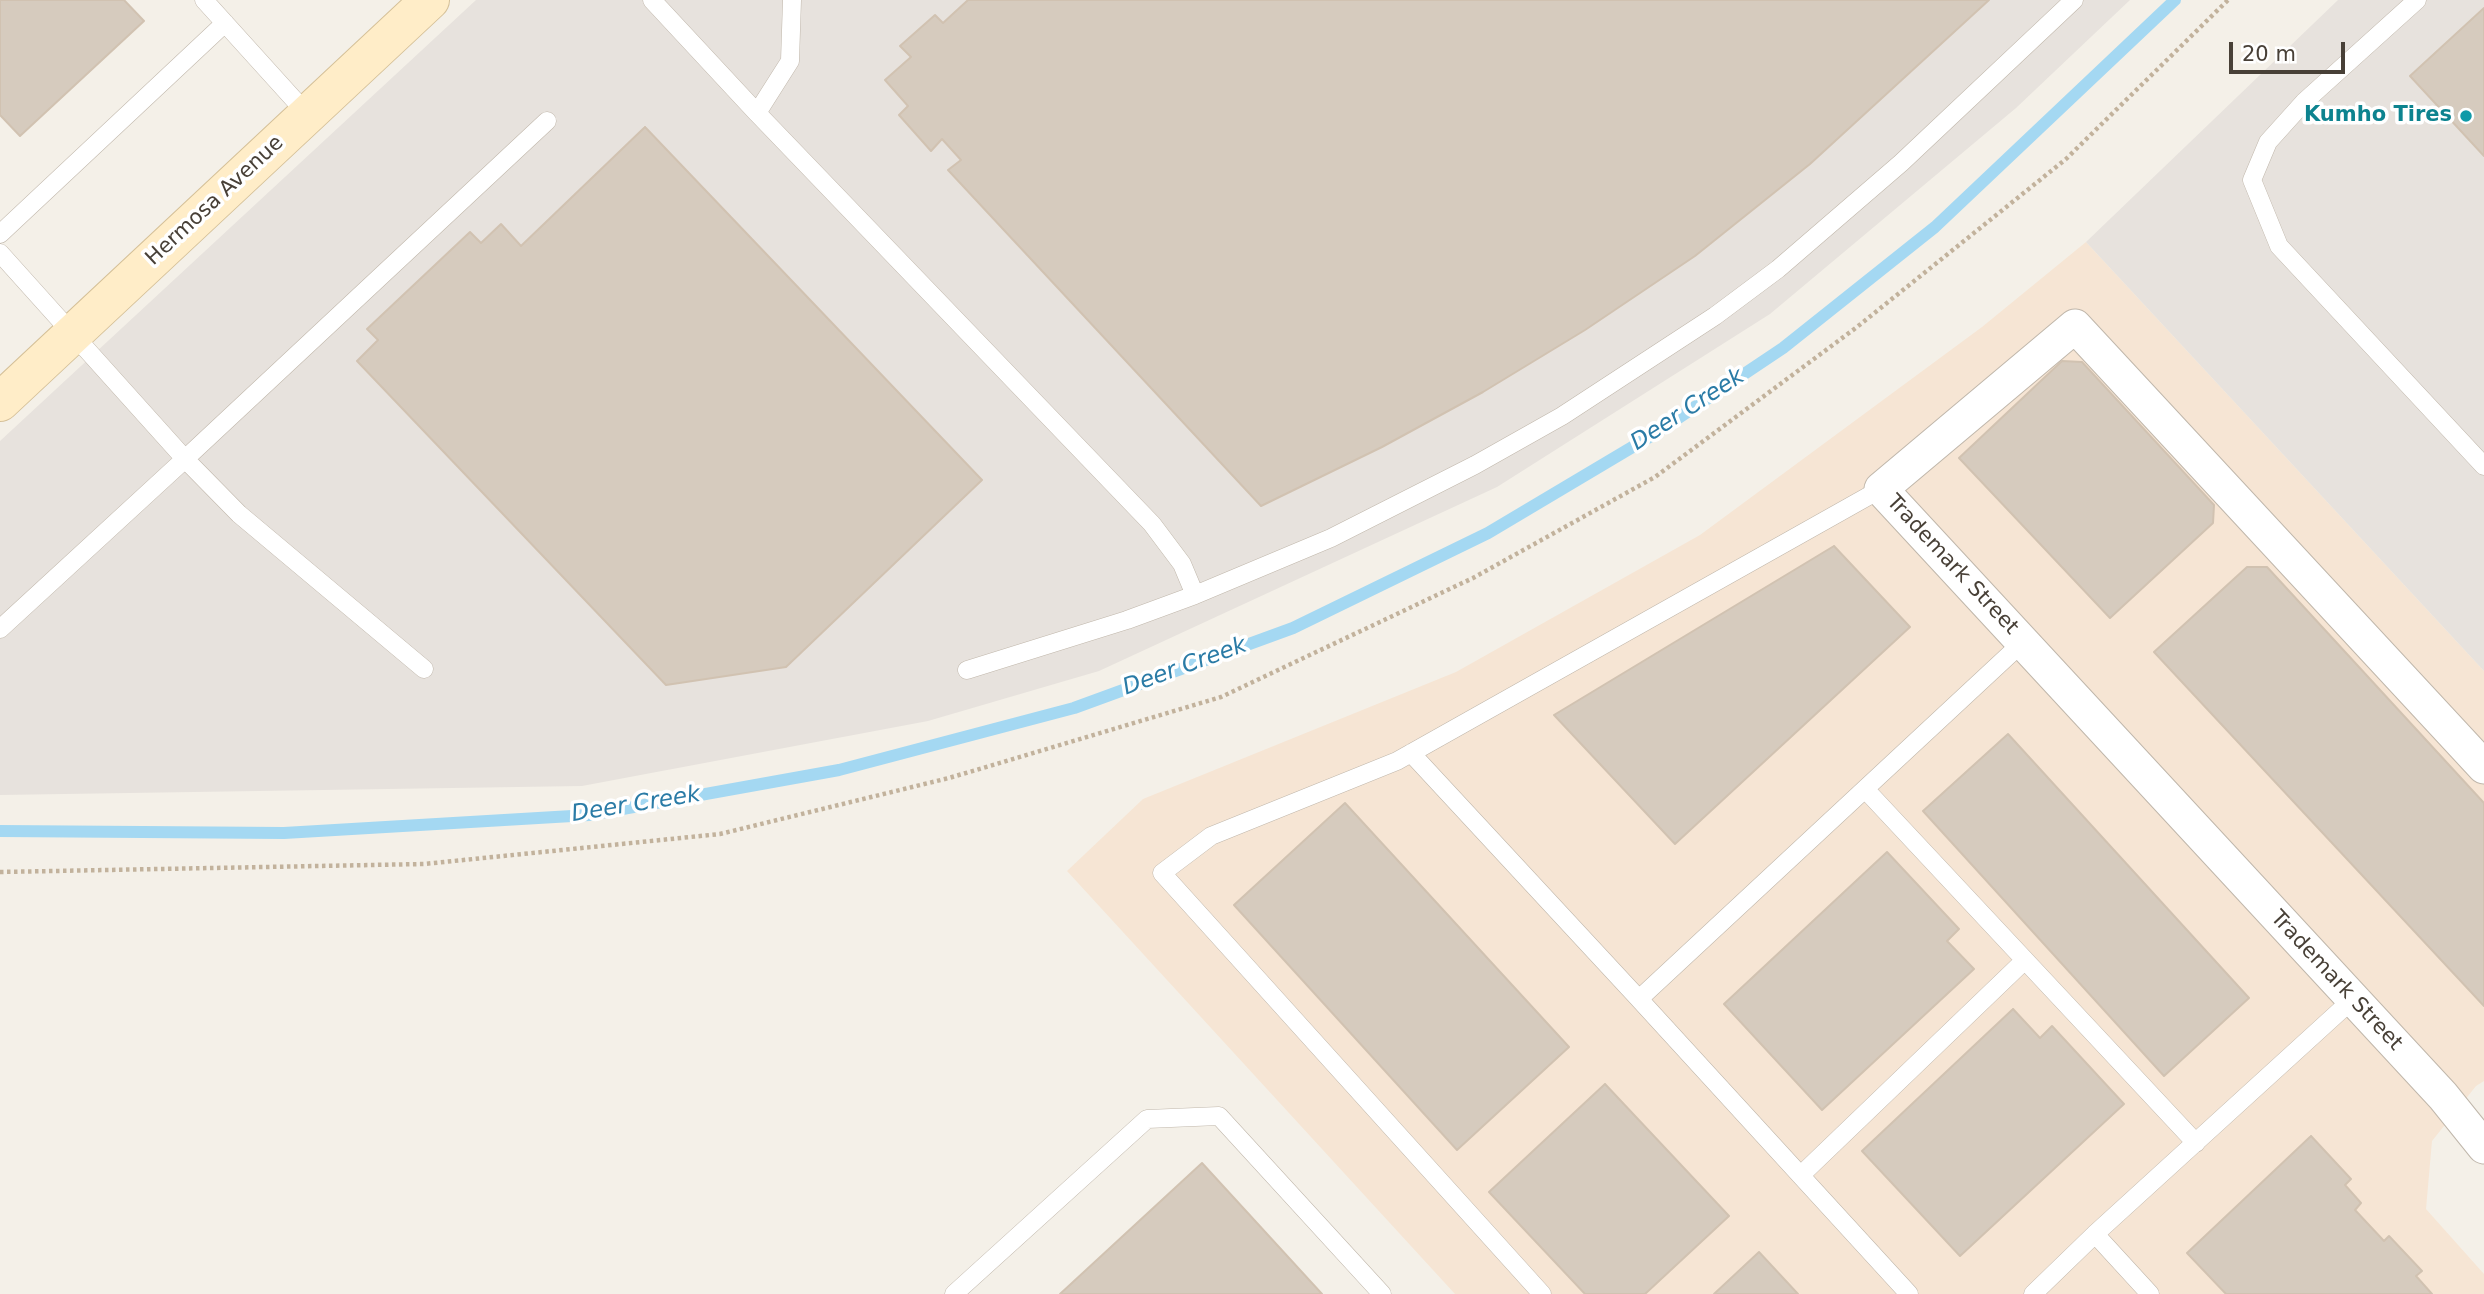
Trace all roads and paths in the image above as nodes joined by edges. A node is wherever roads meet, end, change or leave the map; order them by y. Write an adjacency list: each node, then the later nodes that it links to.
1 (204, 0): 7 (lane)
2 (430, 0): 9 (street, Hermosa Avenue)
3 (652, 0): 8 (lane)
4 (792, 0): 8 (lane)
5 (2074, 0): 18 (lane)
6 (2417, 0): 16 (lane)
7 (225, 23): 9 (lane); 11 (lane)
8 (757, 113): 18 (lane)
9 (308, 115): 13 (street, Hermosa Avenue)
10 (547, 121): 15 (lane)
11 (0, 234)
12 (0, 253): 13 (lane)
13 (72, 335): 14 (street, Hermosa Avenue); 15 (lane)
14 (0, 402)
15 (185, 459): 19 (lane); 21 (lane)
16 (2484, 466)
17 (1881, 489): 20 (street, Trademark Street); 23 (lane); 24 (street, Trademark Street)
18 (1195, 595): 22 (lane)
19 (0, 629)
20 (2023, 642): 25 (lane); 28 (street, Trademark Street)
21 (424, 669)
22 (967, 670)
23 (1411, 754): 27 (lane); 35 (lane)
24 (2484, 766)
25 (1866, 789): 26 (lane); 27 (lane)
26 (2025, 960): 29 (lane); 31 (lane)
27 (1639, 999): 31 (lane)
28 (2353, 999): 29 (lane); 30 (street, Trademark Street)
29 (2196, 1143): 32 (lane)
30 (2484, 1147)
31 (1801, 1175): 36 (lane)
32 (2095, 1234): 37 (lane); 38 (lane)
33 (954, 1294): 34 (lane)
34 (1382, 1294)
35 (1542, 1294)
36 (1909, 1294)
37 (2033, 1294)
38 (2150, 1294)

